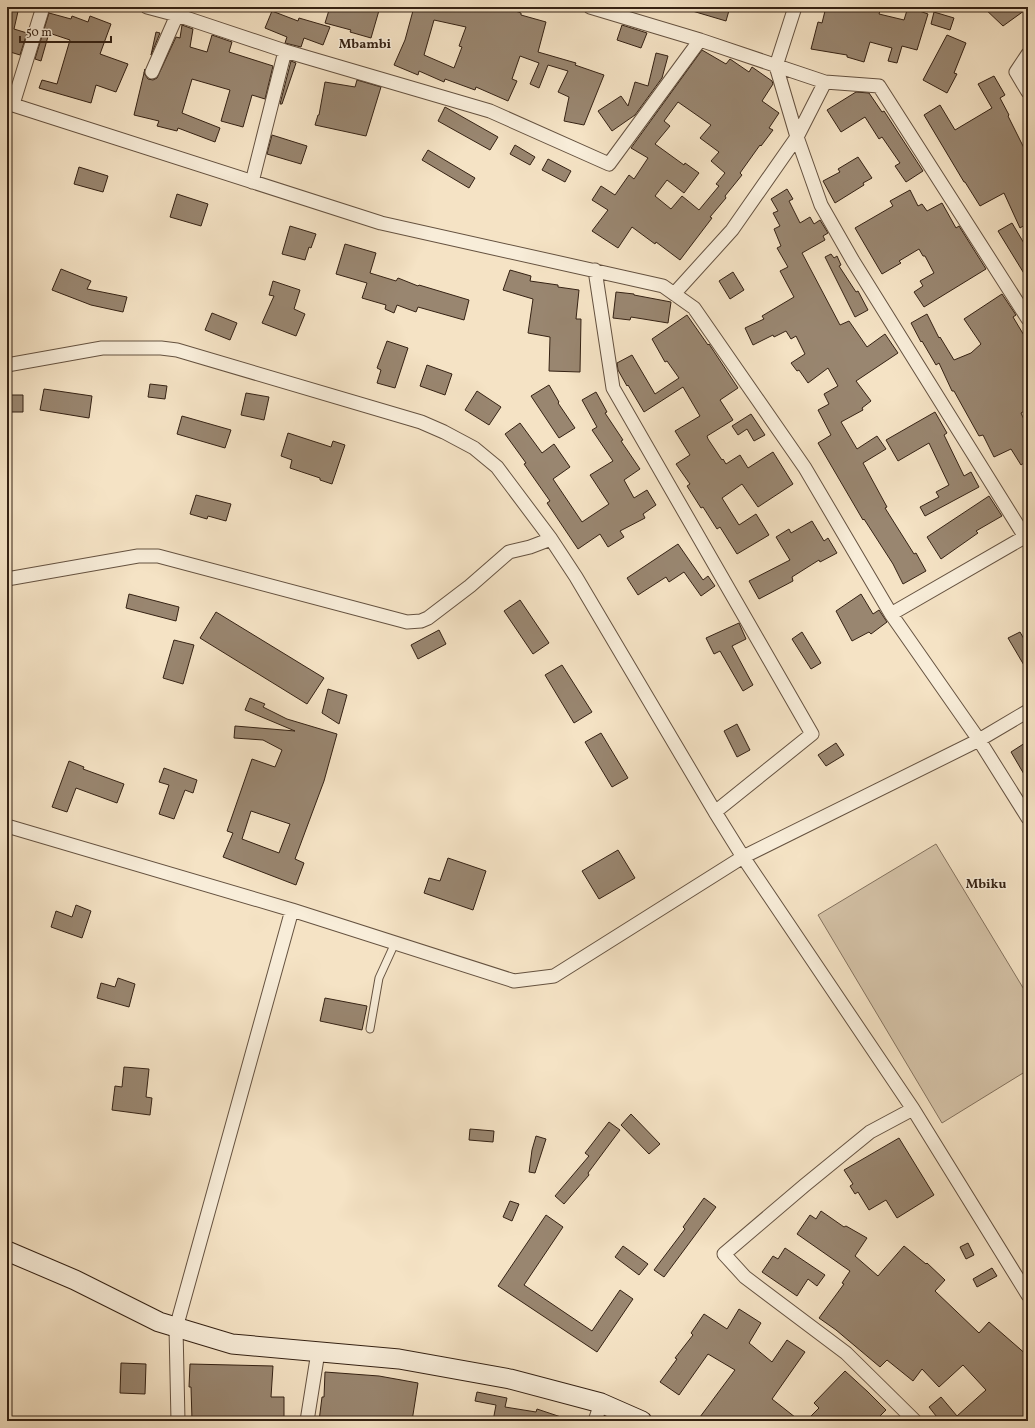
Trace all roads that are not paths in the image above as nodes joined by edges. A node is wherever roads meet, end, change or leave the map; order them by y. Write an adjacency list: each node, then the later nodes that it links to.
1 (43, 7): 13 (street)
2 (147, 7): 5 (street)
3 (590, 7): 6 (street)
4 (795, 7): 9 (street)
5 (178, 11): 7 (street); 10 (street)
6 (700, 40): 7 (street); 9 (street)
7 (285, 51): 15 (street)
8 (1028, 54): 12 (street)
9 (776, 66): 11 (street); 14 (street)
10 (152, 72)
11 (825, 82): 14 (street); 18 (street)
12 (1028, 92)
13 (10, 104): 15 (street)
14 (797, 138): 17 (street); 20 (street)
15 (252, 182): 16 (street)
16 (596, 270): 17 (street); 26 (street)
17 (674, 294): 23 (street)
18 (1028, 320)
19 (7, 365): 21 (street)
20 (1026, 536): 23 (street)
21 (551, 539): 22 (street); 26 (street)
22 (7, 579)
23 (891, 614): 25 (street)
24 (1028, 711): 25 (street)
25 (979, 740): 27 (street); 29 (street)
26 (715, 812): 29 (street)
27 (1028, 818)
28 (7, 826): 30 (street)
29 (743, 858): 31 (street); 33 (street)
30 (292, 910): 31 (street); 36 (street)
31 (395, 943): 32 (lane)
32 (370, 1029)
33 (913, 1109): 35 (street); 43 (street)
34 (7, 1251): 36 (street)
35 (1028, 1295)
36 (176, 1328): 37 (street); 39 (street)
37 (318, 1352): 38 (street); 40 (street)
38 (601, 1403): 41 (street); 42 (street)
39 (178, 1421)
40 (307, 1421)
41 (595, 1421)
42 (642, 1421)
43 (915, 1421)

